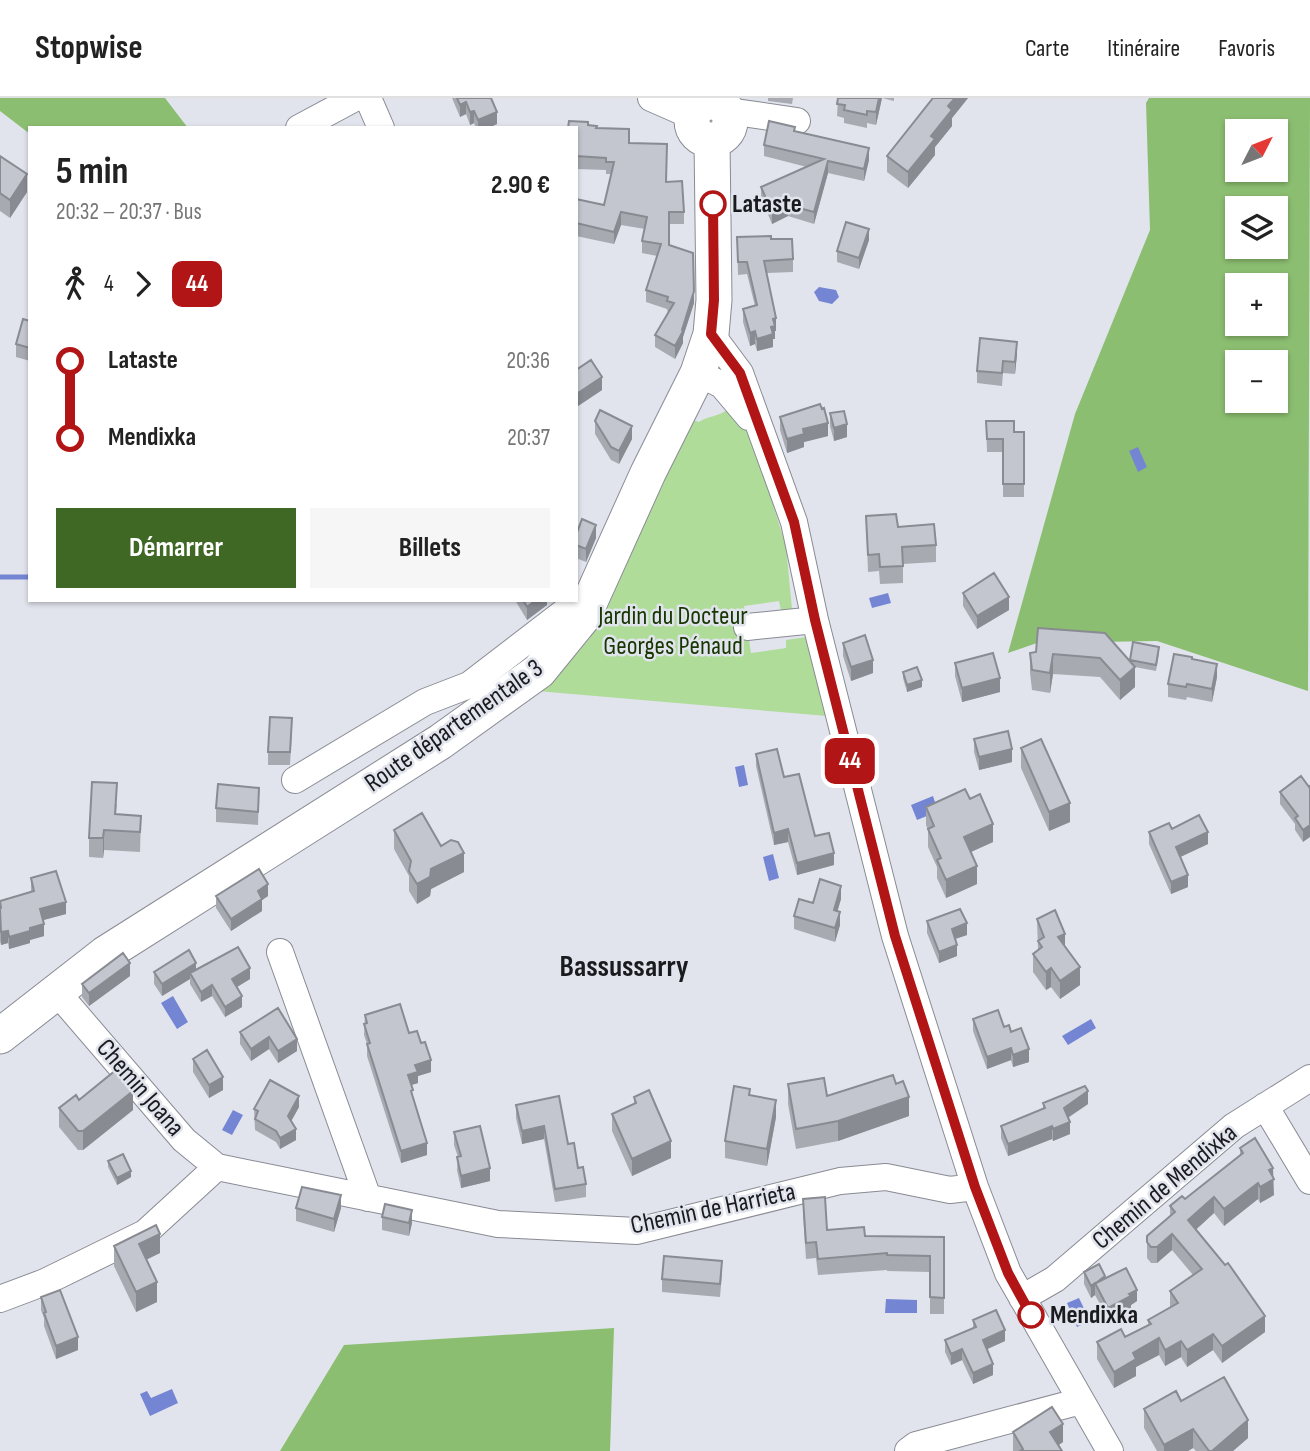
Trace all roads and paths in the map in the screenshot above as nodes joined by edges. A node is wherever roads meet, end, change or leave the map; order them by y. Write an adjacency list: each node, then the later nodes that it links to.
1 (355, 98): 6 (street)
2 (368, 98): 7 (street)
3 (651, 98): 4 (street)
4 (712, 113): 5 (street); 8 (main road, Route départementale 3)
5 (797, 121)
6 (303, 126)
7 (380, 126)
8 (711, 334): 9 (main road, Route départementale 3); 10 (street)
9 (698, 373): 10 (street); 11 (main road, Route départementale 3)
10 (761, 431): 12 (street)
11 (594, 594): 14 (street); 17 (main road, Route départementale 3)
12 (815, 620): 13 (street); 22 (street)
13 (747, 627)
14 (295, 780)
15 (280, 952): 23 (street)
16 (67, 1004): 20 (street, Chemin Joana)
17 (0, 1036)
18 (1310, 1078): 19 (street, Chemin de Mendixka)
19 (1265, 1106): 21 (street); 24 (street, Chemin de Mendixka)
20 (217, 1167): 23 (street, Chemin de Harrieta); 25 (street)
21 (1310, 1181)
22 (975, 1187): 23 (street, Chemin de Harrieta); 24 (street)
23 (368, 1198)
24 (1022, 1298): 26 (street)
25 (0, 1299)
26 (1081, 1401): 27 (street); 28 (street)
27 (908, 1451)
28 (1110, 1451)

